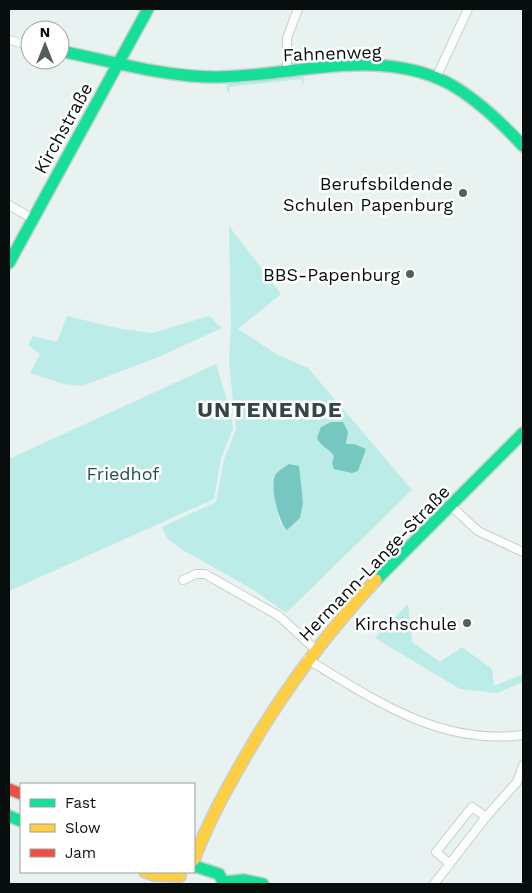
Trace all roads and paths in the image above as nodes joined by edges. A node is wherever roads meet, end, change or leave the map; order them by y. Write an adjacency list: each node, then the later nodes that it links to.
1 (148, 9): 5 (street, Kirchstraße)
2 (298, 9): 6 (street)
3 (468, 9): 7 (street)
4 (70, 53): 5 (street, Fahnenweg)
5 (119, 63): 6 (street, Fahnenweg); 10 (street, Kirchstraße)
6 (286, 72): 7 (street, Fahnenweg)
7 (436, 78): 8 (street, Fahnenweg)
8 (523, 146)
9 (9, 204): 10 (street)
10 (33, 219): 11 (street, Kirchstraße)
11 (9, 263)
12 (523, 433): 13 (street, Hermann-Lange-Straße)
13 (451, 506): 14 (street); 16 (street, Hermann-Lange-Straße)
14 (523, 552)
15 (183, 580): 16 (street)
16 (315, 649): 17 (street, Hermann-Lange-Straße)
17 (307, 658): 18 (street); 21 (street, Hermann-Lange-Straße)
18 (523, 735)
19 (523, 765): 20 (street)
20 (486, 817): 22 (street); 22 (street)
21 (195, 858)
22 (450, 864): 28 (street)
23 (195, 866): 26 (street)
24 (150, 873): 25 (street)
25 (182, 877)
26 (224, 883): 27 (street)
27 (263, 884)
28 (434, 884)

